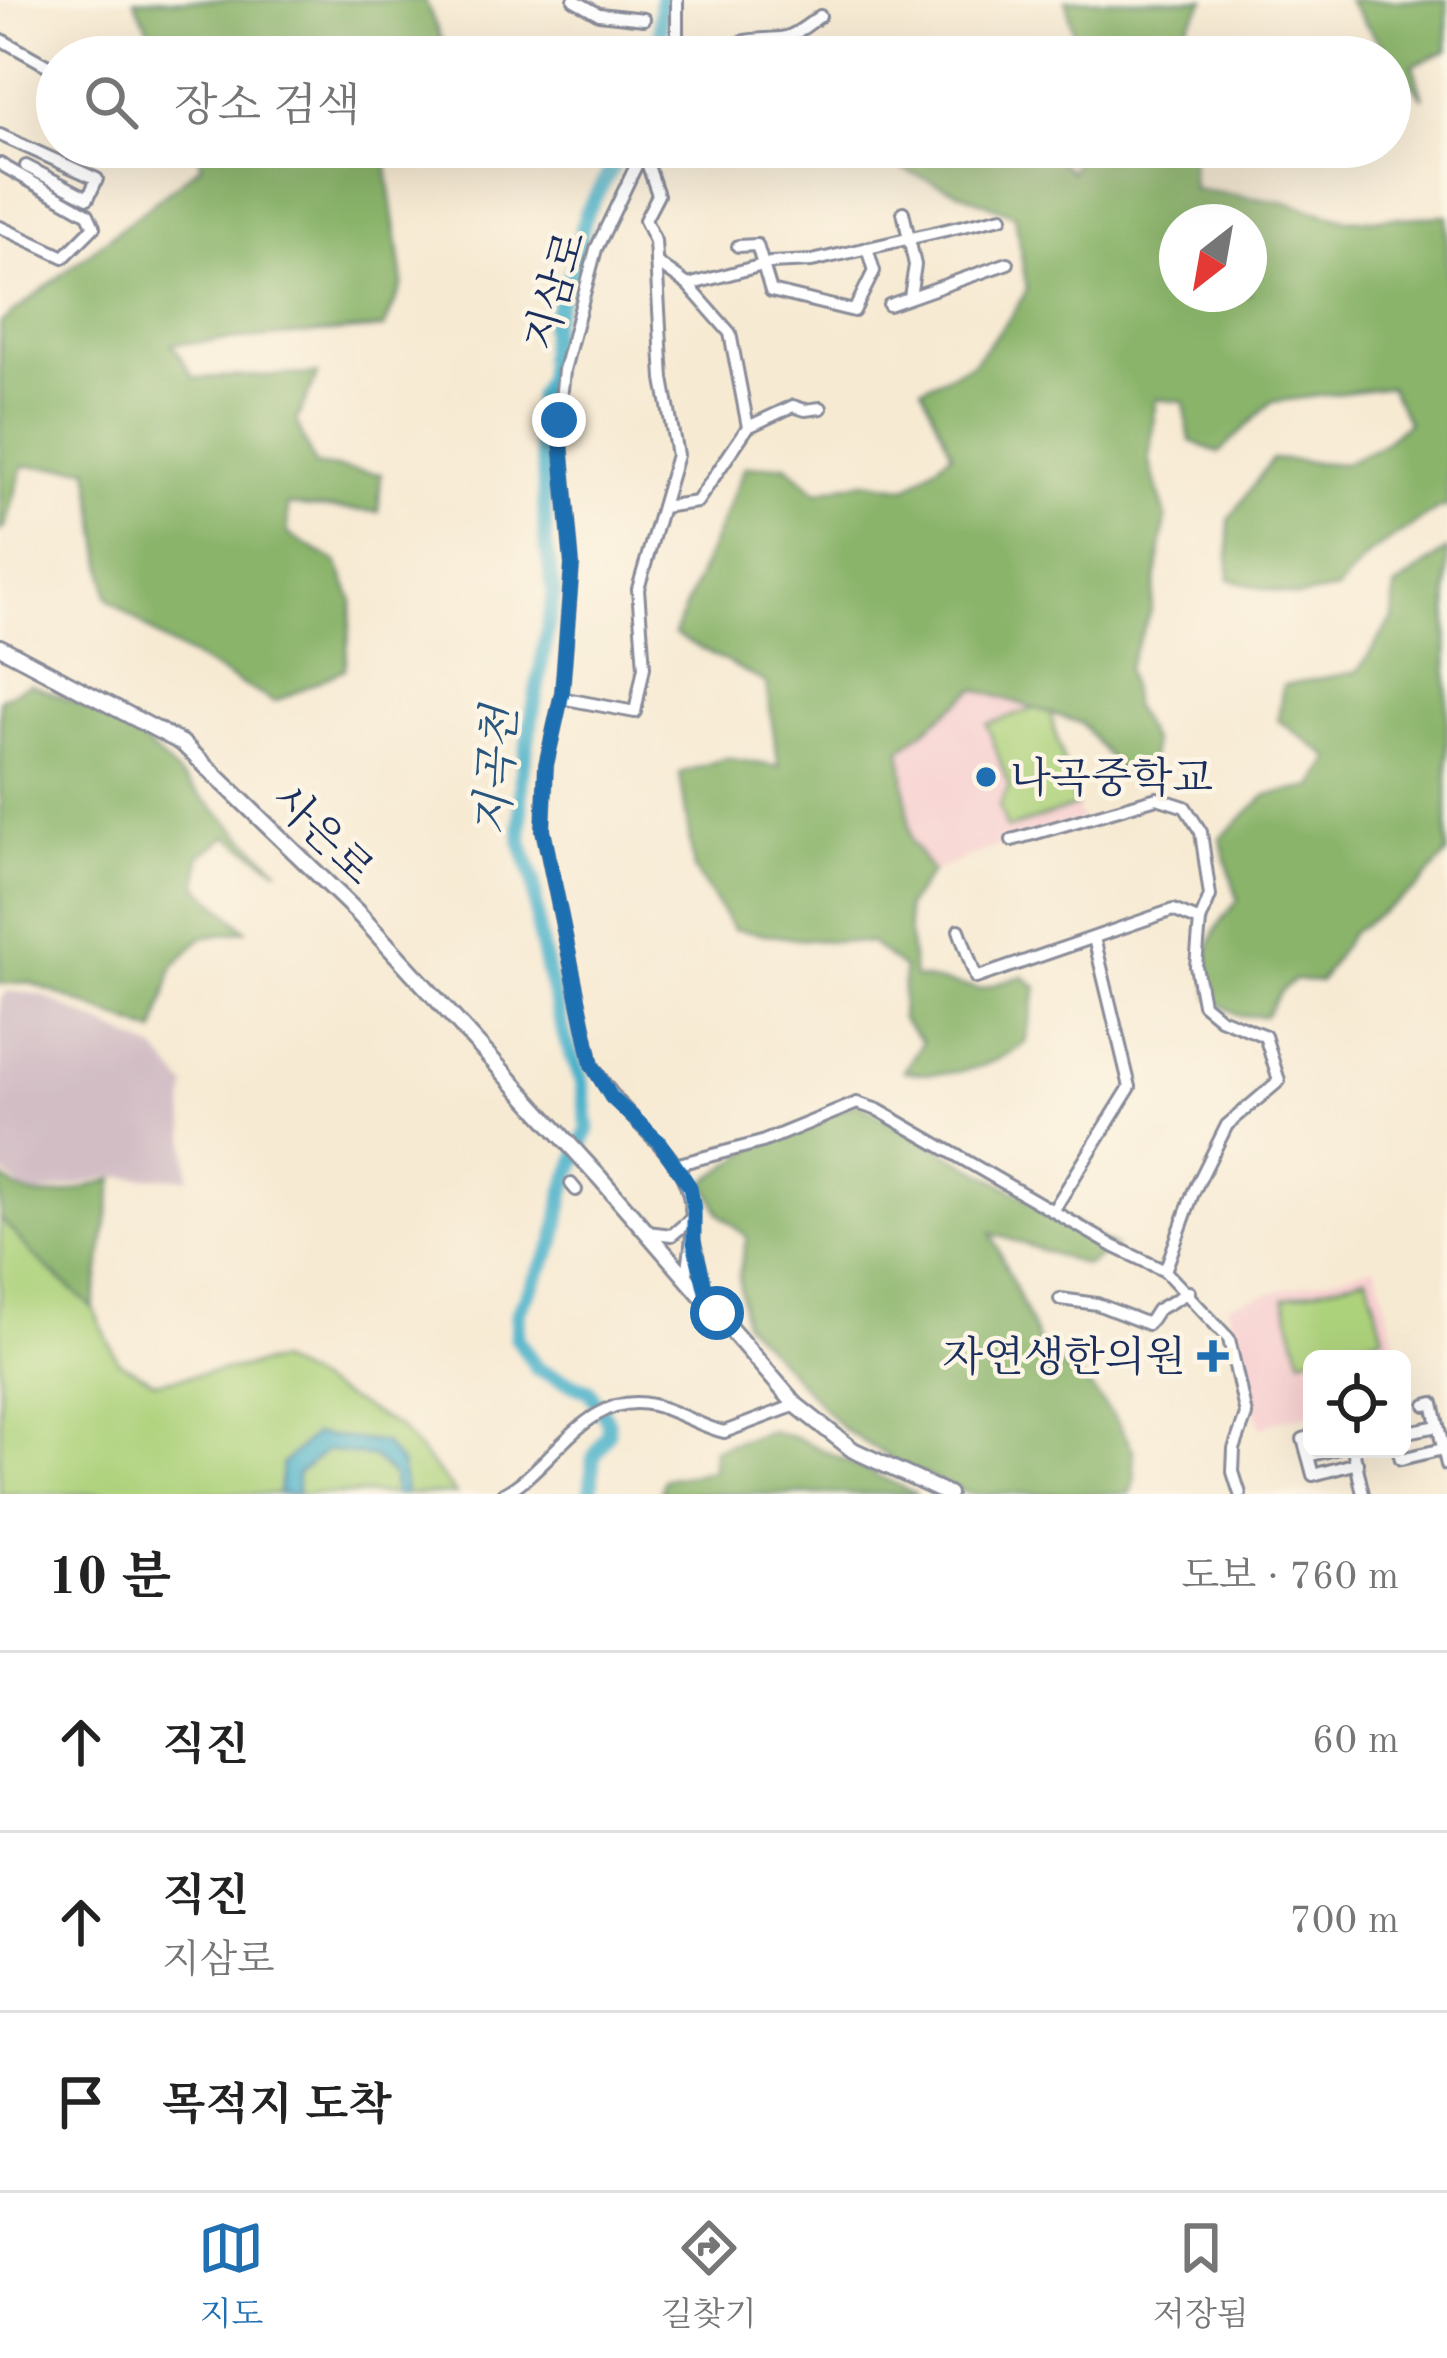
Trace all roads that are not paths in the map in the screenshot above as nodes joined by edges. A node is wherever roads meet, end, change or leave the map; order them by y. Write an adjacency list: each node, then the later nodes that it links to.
1 (574, 0): 4 (street)
2 (676, 0): 5 (street)
3 (820, 16): 6 (street)
4 (644, 19)
5 (677, 36)
6 (772, 36)
7 (0, 39): 8 (street)
8 (36, 59)
9 (0, 135): 10 (street)
10 (36, 151)
11 (0, 164): 18 (street)
12 (26, 166): 13 (street)
13 (74, 168)
14 (635, 168): 32 (street, 지삼로)
15 (650, 168): 22 (street)
16 (903, 212): 19 (street)
17 (1002, 217): 19 (street)
18 (0, 226)
19 (911, 238): 21 (street); 26 (street)
20 (738, 246): 24 (street)
21 (867, 248): 24 (street); 24 (street)
22 (656, 262): 25 (street); 30 (street)
23 (1008, 263): 26 (street)
24 (764, 265): 25 (street)
25 (688, 285): 29 (street)
26 (910, 297): 27 (street)
27 (889, 304)
28 (821, 408): 29 (street)
29 (748, 427): 30 (street)
30 (662, 507): 32 (street)
31 (0, 647): 40 (main road, 사은로)
32 (561, 698): 37 (street, 지삼로)
33 (1012, 840): 34 (street)
34 (1200, 921): 36 (street); 42 (street)
35 (959, 930): 36 (street)
36 (1094, 938): 38 (street)
37 (675, 1166): 38 (street); 39 (street, 지삼로)
38 (1053, 1211): 42 (street)
39 (694, 1214): 40 (street); 41 (street, 지삼로)
40 (646, 1232): 43 (main road)
41 (694, 1243): 43 (street, 지삼로); 46 (street)
42 (1166, 1271): 44 (street)
43 (686, 1278): 46 (main road)
44 (1189, 1292): 45 (street); 59 (street)
45 (1060, 1299)
46 (709, 1304): 47 (main road)
47 (796, 1405): 57 (street); 58 (main road)
48 (1426, 1405): 49 (street)
49 (1438, 1426): 50 (street); 51 (street)
50 (1411, 1431)
51 (1443, 1449): 52 (street); 56 (street)
52 (1411, 1457)
53 (1309, 1458): 55 (street)
54 (1356, 1458): 55 (street)
55 (1357, 1463): 60 (street)
56 (1447, 1465)
57 (503, 1494)
58 (948, 1494)
59 (1240, 1494)
60 (1364, 1494)

